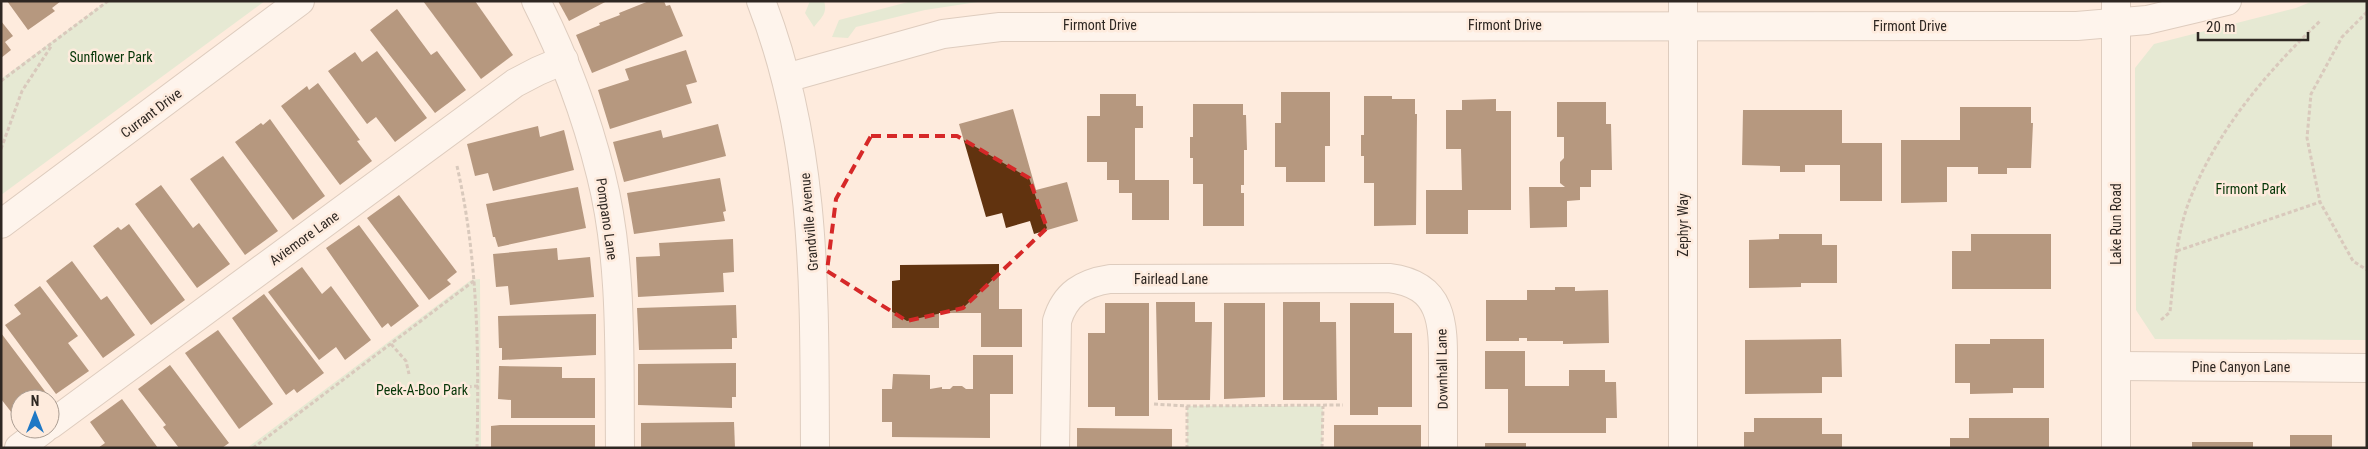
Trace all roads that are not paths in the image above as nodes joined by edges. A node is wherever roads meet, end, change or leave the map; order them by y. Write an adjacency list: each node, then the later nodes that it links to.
1 (536, 1): 8 (street, Pompano Lane)
2 (761, 1): 9 (street, Grandville Avenue)
3 (2228, 1): 7 (street, Firmont Drive)
4 (297, 2): 10 (street, Currant Drive)
5 (1096, 13): 6 (street, Firmont Drive); 9 (street, Firmont Drive)
6 (1683, 13): 7 (street, Firmont Drive); 21 (street, Zephyr Way)
7 (2116, 13): 12 (street, Lake Run Road)
8 (564, 60): 14 (street, Aviemore Lane); 17 (street, Pompano Lane)
9 (786, 78): 18 (street, Grandville Avenue)
10 (1, 224)
11 (1428, 294): 19 (street, Fairlead Lane); 20 (street, Downhall Lane)
12 (2116, 366): 13 (street, Pine Canyon Lane); 22 (street, Lake Run Road)
13 (2367, 368)
14 (60, 418)
15 (31, 439): 16 (street)
16 (19, 448)
17 (620, 448)
18 (815, 448)
19 (1055, 448)
20 (1443, 448)
21 (1683, 448)
22 (2116, 448)

